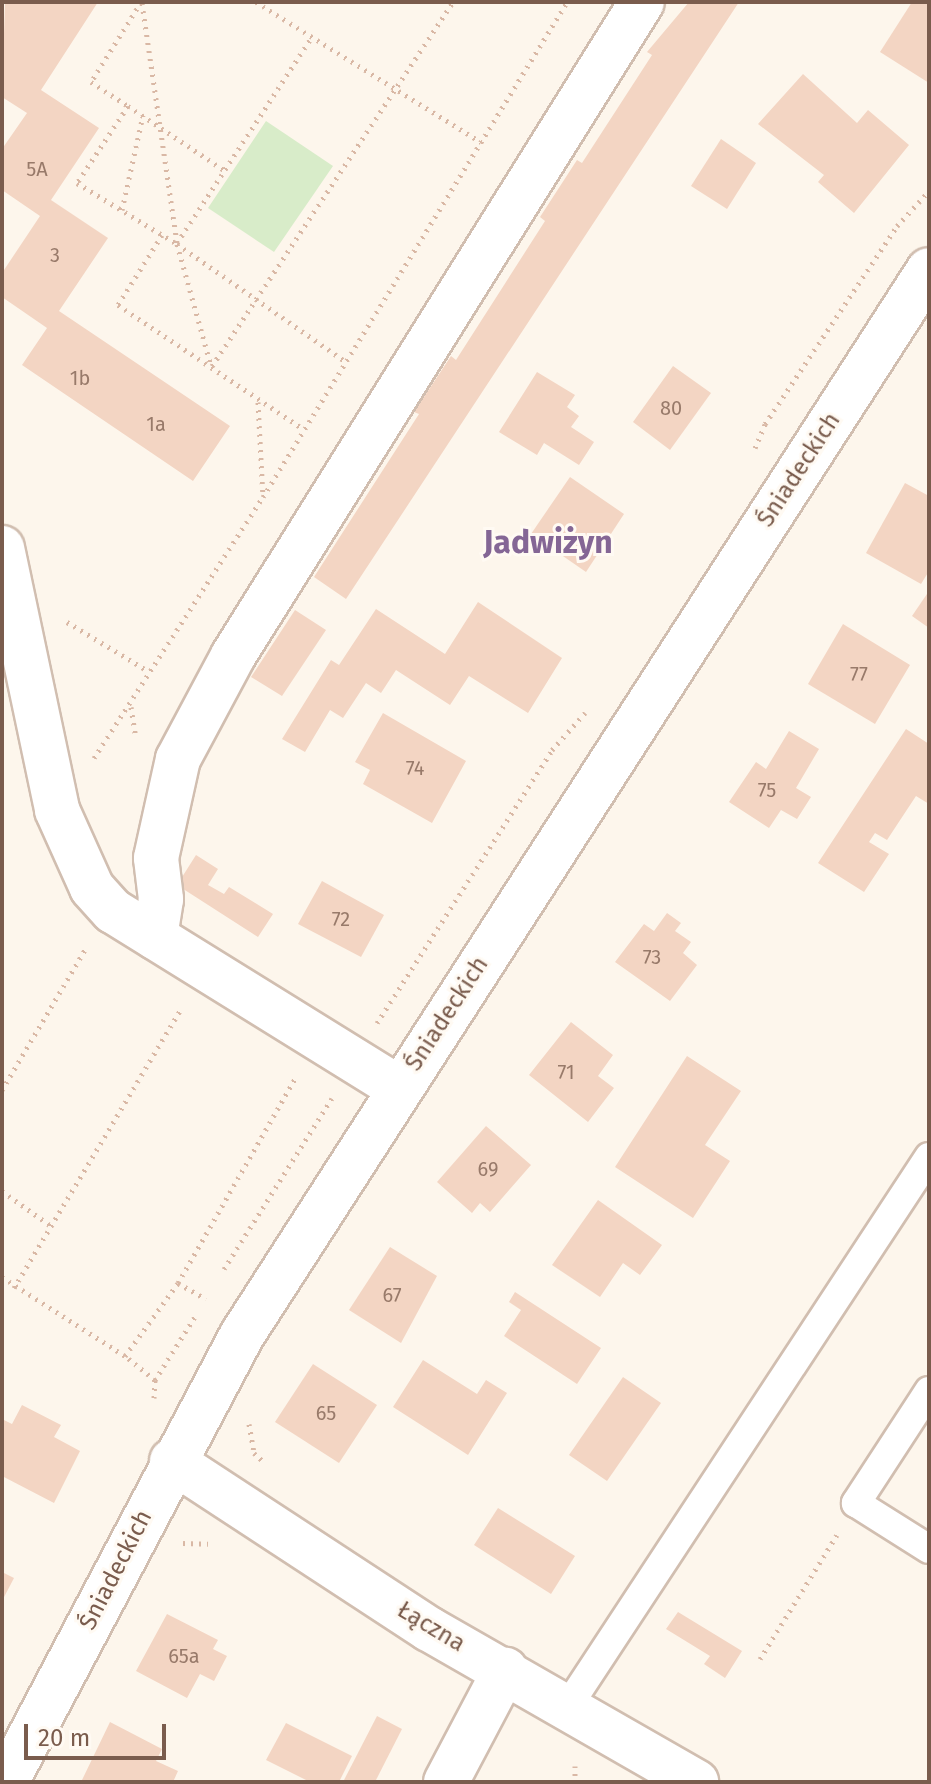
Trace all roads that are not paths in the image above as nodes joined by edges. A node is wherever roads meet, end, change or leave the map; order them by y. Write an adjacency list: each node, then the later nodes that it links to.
1 (642, 2): 4 (street)
2 (929, 270): 5 (street, Śniadeckich)
3 (6, 568): 4 (street)
4 (155, 937): 5 (street)
5 (399, 1088): 8 (street, Śniadeckich)
6 (929, 1157): 11 (lane)
7 (929, 1391): 9 (lane)
8 (172, 1461): 10 (street, Łączna); 12 (street, Śniadeckich)
9 (929, 1549)
10 (505, 1670): 11 (street, Łączna); 13 (street)
11 (568, 1706): 14 (street, Łączna)
12 (6, 1782)
13 (446, 1782)
14 (696, 1782)

